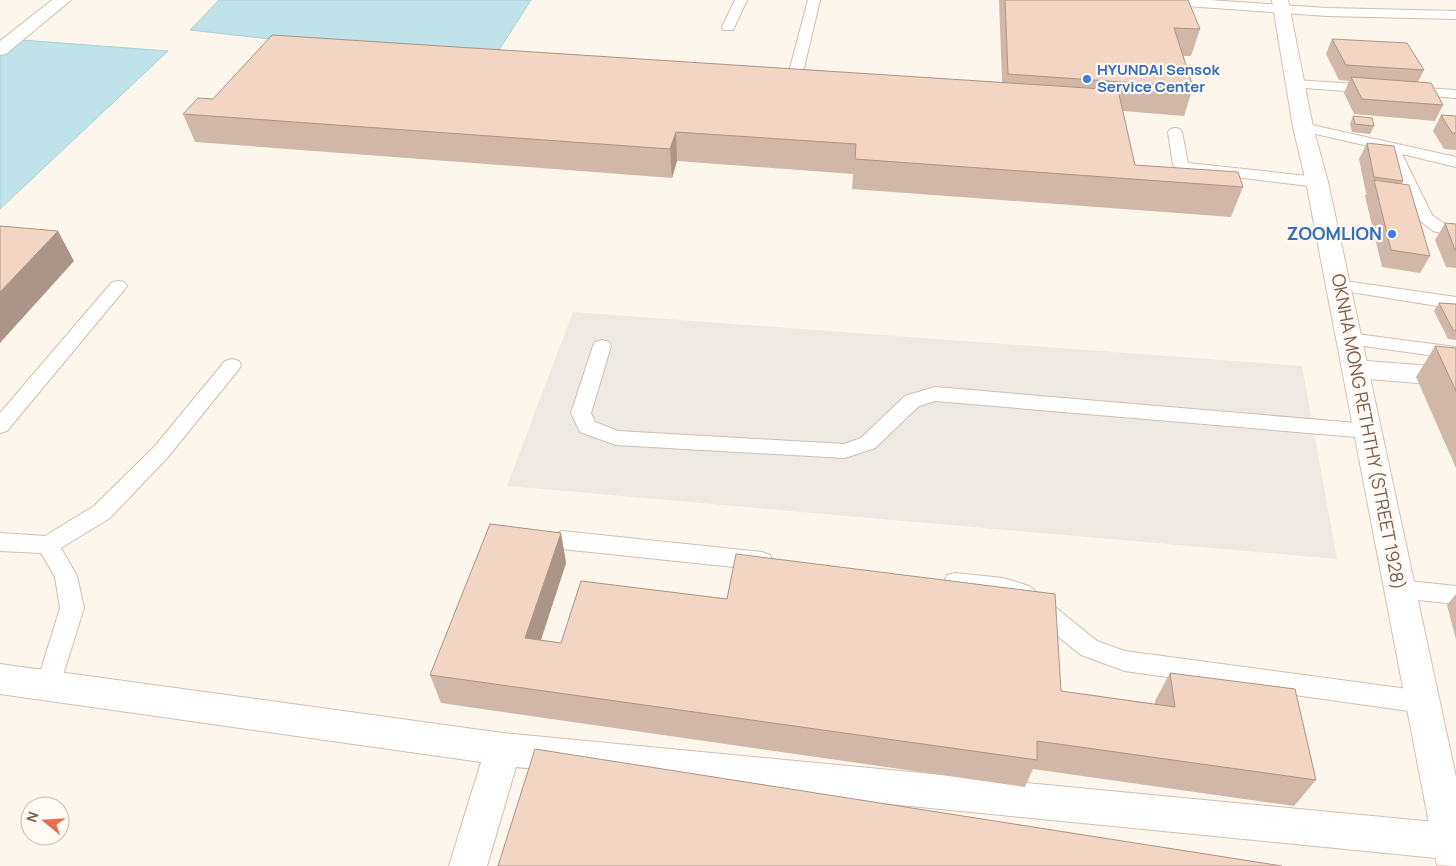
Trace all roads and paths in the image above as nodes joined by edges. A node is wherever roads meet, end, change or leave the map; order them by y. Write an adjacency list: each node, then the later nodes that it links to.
1 (63, 0): 8 (street)
2 (741, 0): 7 (lane)
3 (814, 0): 9 (lane)
4 (1156, 0): 5 (lane)
5 (1281, 5): 6 (lane); 10 (street, OKNHA MONG RETHTHY (STREET 1928))
6 (1456, 15)
7 (728, 26)
8 (0, 50)
9 (796, 68)
10 (1295, 84): 11 (lane); 12 (street, OKNHA MONG RETHTHY (STREET 1928))
11 (1456, 94)
12 (1303, 127): 14 (lane); 16 (street, OKNHA MONG RETHTHY (STREET 1928))
13 (1175, 132): 16 (lane)
14 (1392, 148): 15 (lane); 17 (lane)
15 (1456, 162)
16 (1317, 182): 18 (street, OKNHA MONG RETHTHY (STREET 1928))
17 (1456, 232)
18 (1338, 285): 20 (lane); 21 (street, OKNHA MONG RETHTHY (STREET 1928))
19 (118, 286): 27 (lane)
20 (1456, 303)
21 (1348, 339): 23 (lane); 25 (street, OKNHA MONG RETHTHY (STREET 1928))
22 (602, 346): 28 (lane)
23 (1456, 353)
24 (232, 365): 31 (lane)
25 (1355, 369): 26 (street); 28 (street, OKNHA MONG RETHTHY (STREET 1928))
26 (1456, 377)
27 (0, 426)
28 (1368, 431): 34 (street, OKNHA MONG RETHTHY (STREET 1928))
29 (562, 540): 32 (lane)
30 (0, 542): 31 (lane)
31 (48, 545): 37 (lane)
32 (787, 564)
33 (934, 580): 38 (lane)
34 (1399, 589): 35 (lane); 38 (street, OKNHA MONG RETHTHY (STREET 1928))
35 (1456, 595)
36 (0, 680): 37 (street)
37 (48, 686): 39 (street)
38 (1423, 702): 40 (street, OKNHA MONG RETHTHY (STREET 1928))
39 (503, 749): 40 (street); 41 (street)
40 (1454, 849)
41 (468, 866)

